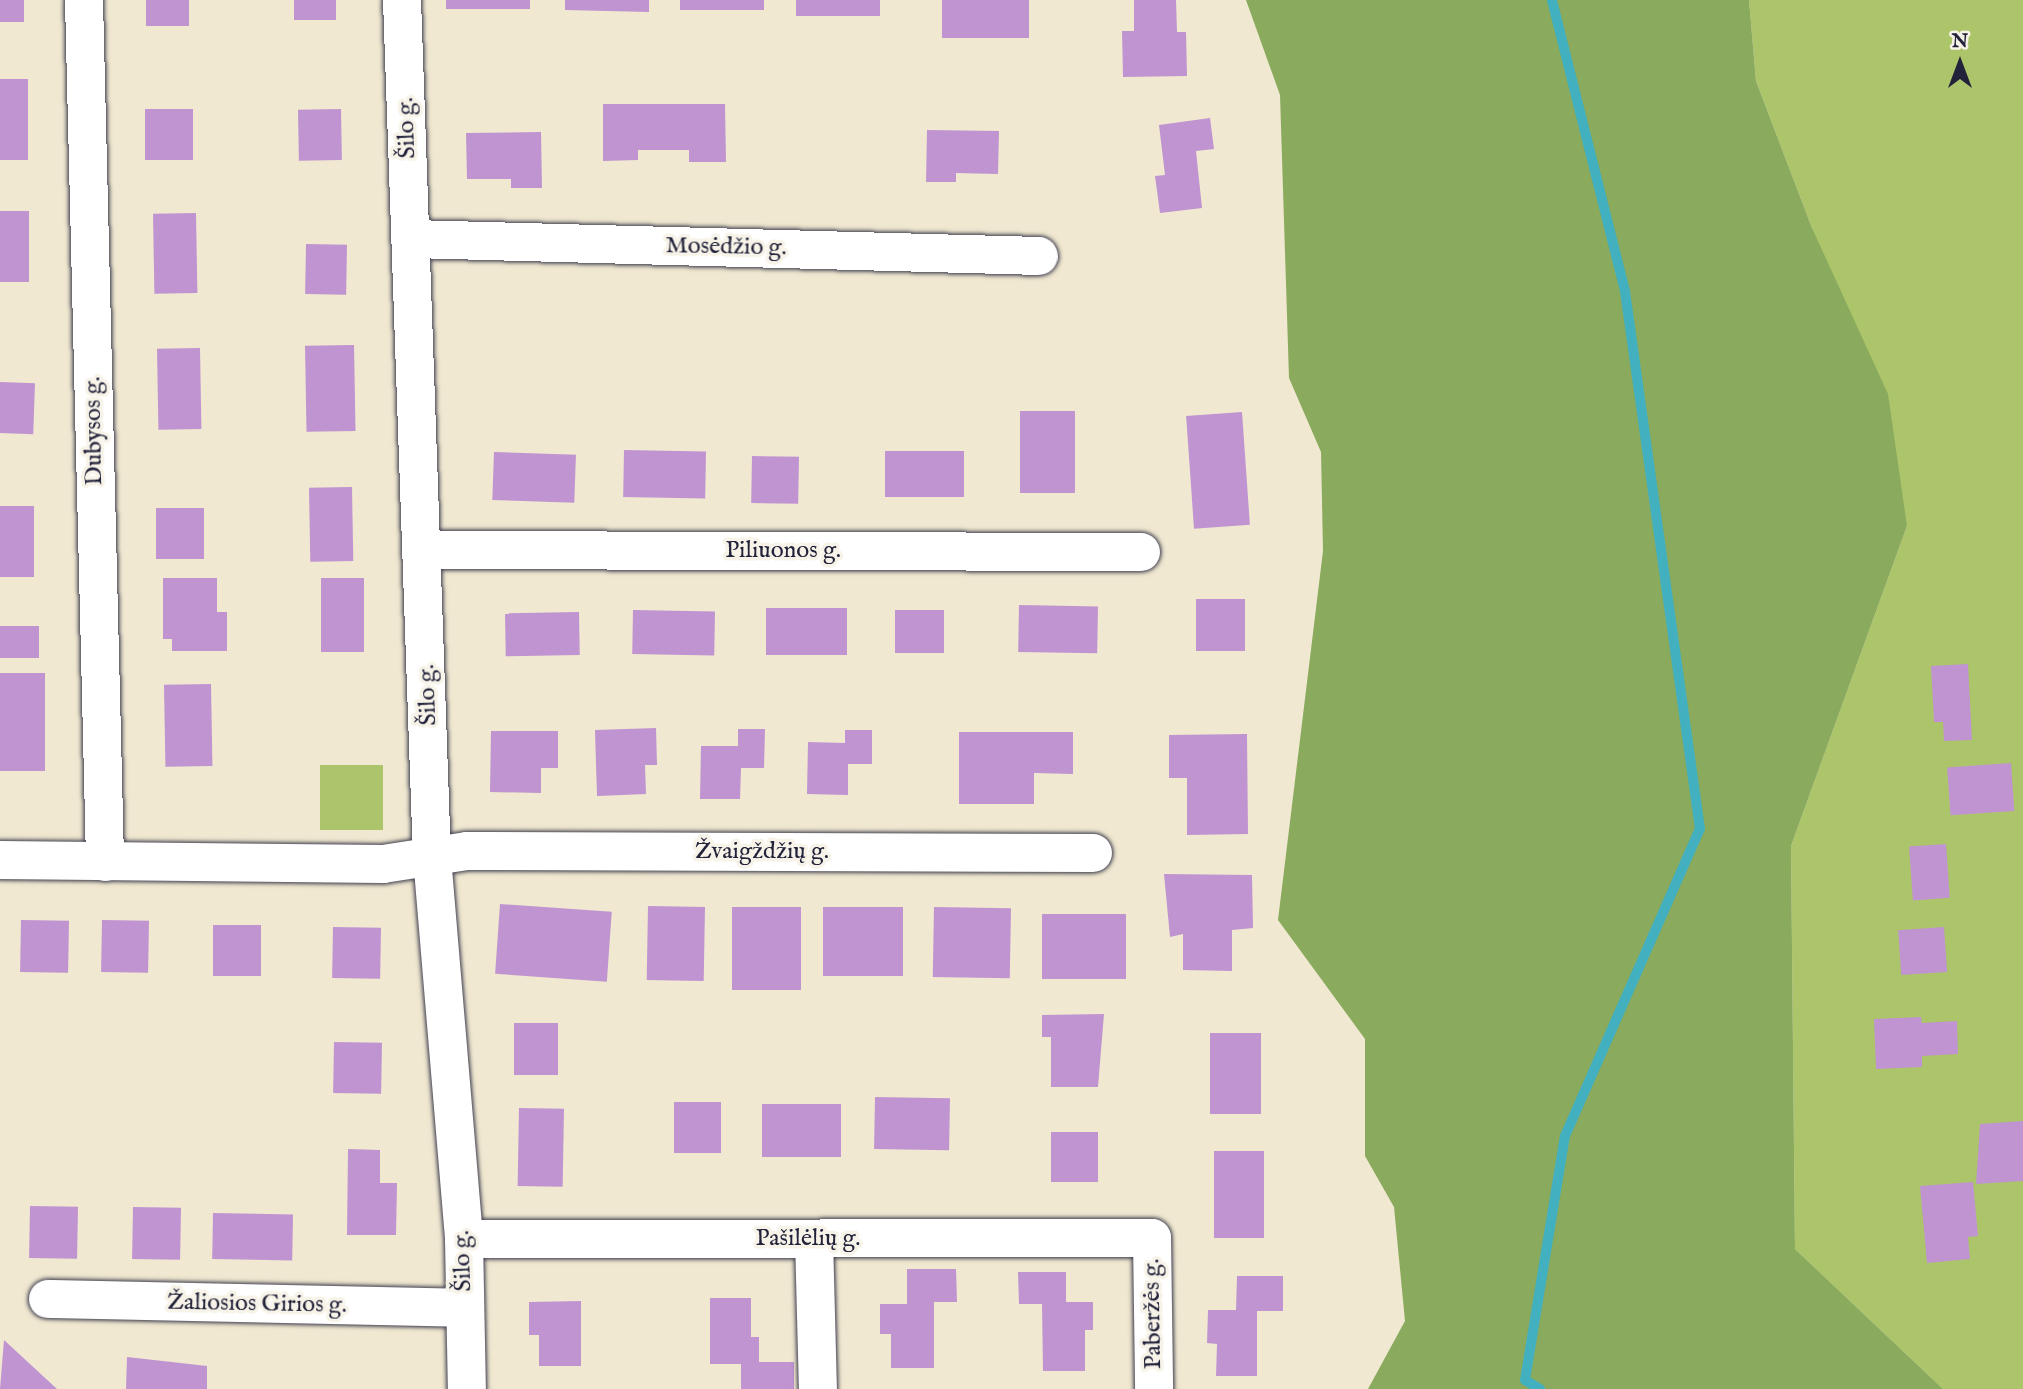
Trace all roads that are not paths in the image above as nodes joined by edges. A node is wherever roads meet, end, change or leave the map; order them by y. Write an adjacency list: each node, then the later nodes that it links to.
1 (84, 0): 10 (street, Dubysos g.)
2 (402, 0): 3 (street, Šilo g.)
3 (412, 239): 4 (street, Mosėdžio g.); 5 (street, Šilo g.)
4 (1039, 256)
5 (424, 550): 6 (street, Piliuonos g.); 8 (street, Šilo g.)
6 (1142, 552)
7 (1093, 853): 8 (street, Žvaigždžių g.)
8 (432, 857): 10 (street); 13 (street, Šilo g.)
9 (0, 860): 10 (street)
10 (105, 862)
11 (1152, 1238): 12 (street, Pašilėlių g.); 18 (street, Paberžės g.)
12 (814, 1239): 13 (street, Pašilėlių g.); 17 (street)
13 (464, 1240): 15 (street, Šilo g.)
14 (48, 1299): 15 (street, Žaliosios Girios g.)
15 (465, 1308): 16 (street, Šilo g.)
16 (467, 1389)
17 (817, 1389)
18 (1154, 1389)

